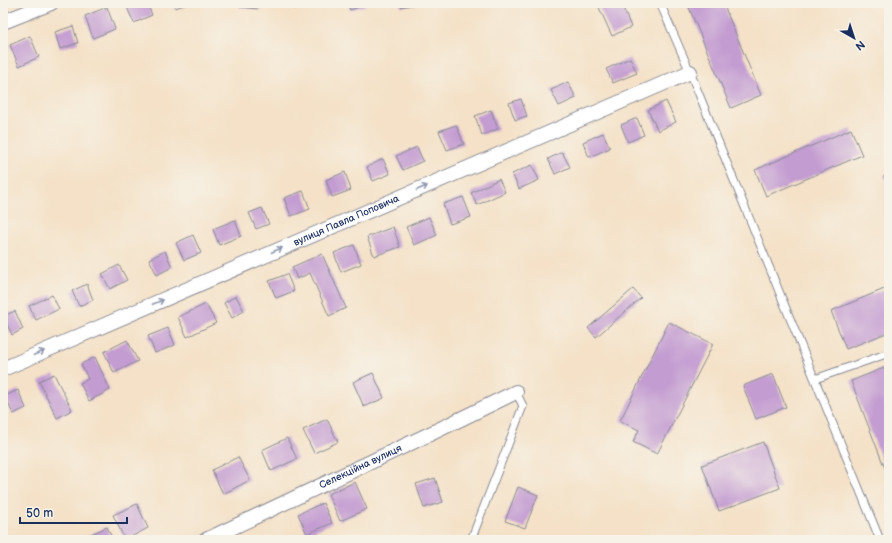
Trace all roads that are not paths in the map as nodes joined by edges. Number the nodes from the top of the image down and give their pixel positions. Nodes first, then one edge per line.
1 (51, 3) edge
2 (660, 3) edge
3 (3, 22) edge
4 (690, 72) junction
5 (889, 352) edge
6 (3, 369) edge
7 (815, 380) junction
8 (516, 392) joint
9 (206, 540) edge
10 (472, 540) edge
11 (880, 540) edge

1 - 3 street
2 - 4 lane
6 -> 4 street, вулиця Павла Поповича
4 - 7 lane
5 - 7 lane
7 - 11 lane
8 - 9 street, Селекційна вулиця
8 - 10 lane

